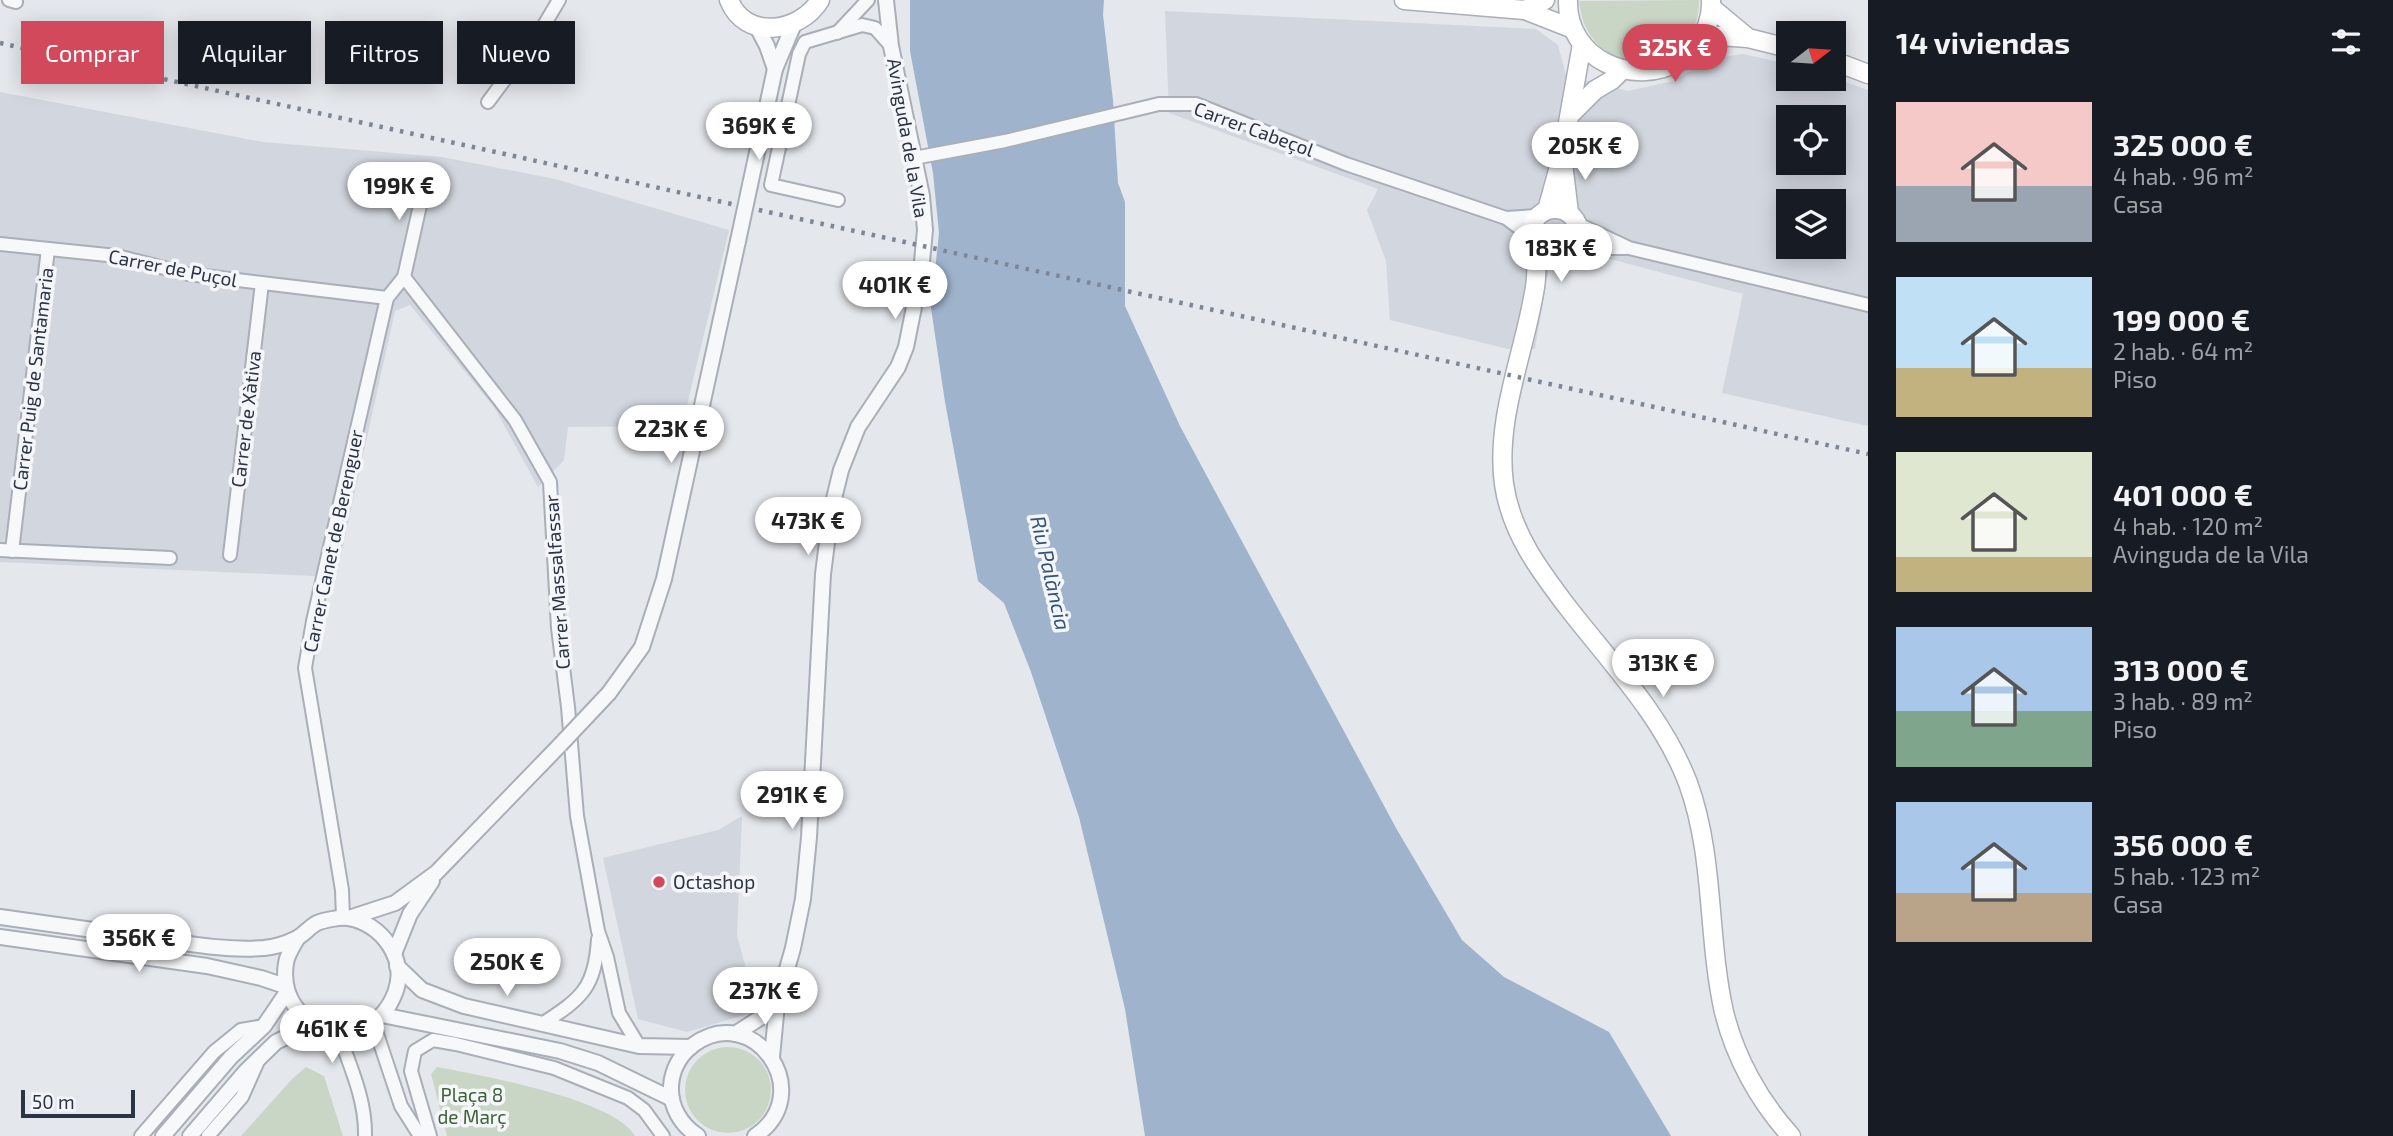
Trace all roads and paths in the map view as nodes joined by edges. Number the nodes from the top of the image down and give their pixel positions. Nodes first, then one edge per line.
1 (559, 0) edge
2 (729, 0) edge
3 (820, 0) edge
4 (868, 0) edge
5 (886, 0) edge
6 (1404, 0) edge
7 (1545, 0) edge
8 (1569, 0) edge
9 (1711, 4) edge
10 (1525, 9) junction
11 (794, 24) junction
12 (756, 25) junction
13 (836, 33) junction
14 (1704, 35) junction
15 (1578, 37) junction
16 (1748, 38) junction
17 (1776, 45) edge
18 (891, 46) junction
19 (1846, 66) edge
20 (775, 69) junction
21 (1621, 71) junction
22 (1868, 74) edge
23 (488, 102) dead end
24 (1571, 114) junction
25 (1562, 156) junction
26 (914, 158) junction
27 (427, 174) dead end
28 (838, 200) dead end
29 (1542, 213) junction
30 (1506, 218) junction
31 (1574, 218) junction
32 (1534, 243) junction
33 (0, 244) edge
34 (1576, 248) junction
35 (1629, 248) junction
36 (48, 249) junction
37 (1557, 258) junction
38 (404, 278) junction
39 (262, 283) junction
40 (1535, 286) junction
41 (387, 298) junction
42 (1868, 305) edge
43 (6, 551) edge
44 (230, 555) dead end
45 (170, 558) dead end
46 (436, 873) junction
47 (0, 917) edge
48 (346, 918) junction
49 (598, 931) junction
50 (0, 937) edge
51 (297, 939) junction
52 (396, 960) junction
53 (286, 989) junction
54 (777, 1004) junction
55 (377, 1018) junction
56 (313, 1024) junction
57 (542, 1024) junction
58 (264, 1026) junction
59 (338, 1032) junction
60 (735, 1034) junction
61 (639, 1046) junction
62 (691, 1046) junction
63 (260, 1058) junction
64 (772, 1058) junction
65 (672, 1099) junction
66 (771, 1130) edge
67 (141, 1136) edge
68 (163, 1136) edge
69 (190, 1136) edge
70 (208, 1136) edge
71 (365, 1136) edge
72 (420, 1136) edge
73 (430, 1136) edge
74 (663, 1136) edge
75 (698, 1136) edge
76 (755, 1136) edge
77 (1791, 1136) edge

1 - 23 street
2 - 12 main road
3 - 11 main road
4 - 13 street
5 - 18 street, Avinguda de la Vila
6 - 10 main road
7 - 10 main road
8 - 15 main road
9 - 14 main road
9 - 16 main road
10 - 15 main road
11 - 12 main road
11 - 20 street
12 - 20 street
13 - 18 street
13 - 28 street
14 - 16 main road
14 - 21 main road
15 - 21 main road
15 - 24 main road
16 - 17 main road
18 - 26 street, Avinguda de la Vila
19 - 22 main road
20 - 46 street, bridge
21 - 24 main road
24 - 25 main road
25 - 29 main road
25 - 31 main road
26 - 30 street, Carrer Cabeçol
26 - 54 street, Avinguda de la Vila
27 - 38 street, Carrer Canet de Berenguer
29 - 30 street, Carrer Cabeçol
29 - 31 main road
29 - 32 main road
30 - 32 street, Carrer Cabeçol
31 - 34 main road
31 - 35 street
32 - 37 main road
32 - 40 main road
33 - 36 street, Carrer de Puçol
34 - 35 street
34 - 37 main road
35 - 42 street
36 - 39 street, Carrer de Puçol
36 - 43 street, Carrer Puig de Santamaria
37 - 40 main road
38 - 41 street, Carrer Canet de Berenguer
38 - 49 street, Carrer Massalfassar
39 - 41 street, Carrer de Puçol
39 - 44 street, Carrer de Xàtiva
40 - 77 main road
41 - 48 street, Carrer Canet de Berenguer
43 - 45 street
46 - 48 street
46 - 52 street
47 - 51 street
48 - 51 street
48 - 52 street
49 - 57 street, Carrer Massalfassar
49 - 61 street, Carrer Massalfassar
50 - 53 street
51 - 53 street
52 - 55 street
52 - 57 street
53 - 56 street
53 - 58 street
54 - 60 street
54 - 64 street, Avinguda de la Vila
55 - 59 street
55 - 65 street
55 - 72 street
56 - 59 street
56 - 63 street
57 - 61 street
58 - 67 street
58 - 68 street
59 - 71 street
60 - 62 street
60 - 64 street
61 - 62 street
62 - 65 street
63 - 69 street
63 - 70 street
64 - 66 street
65 - 75 street
66 - 76 street
73 - 74 street

